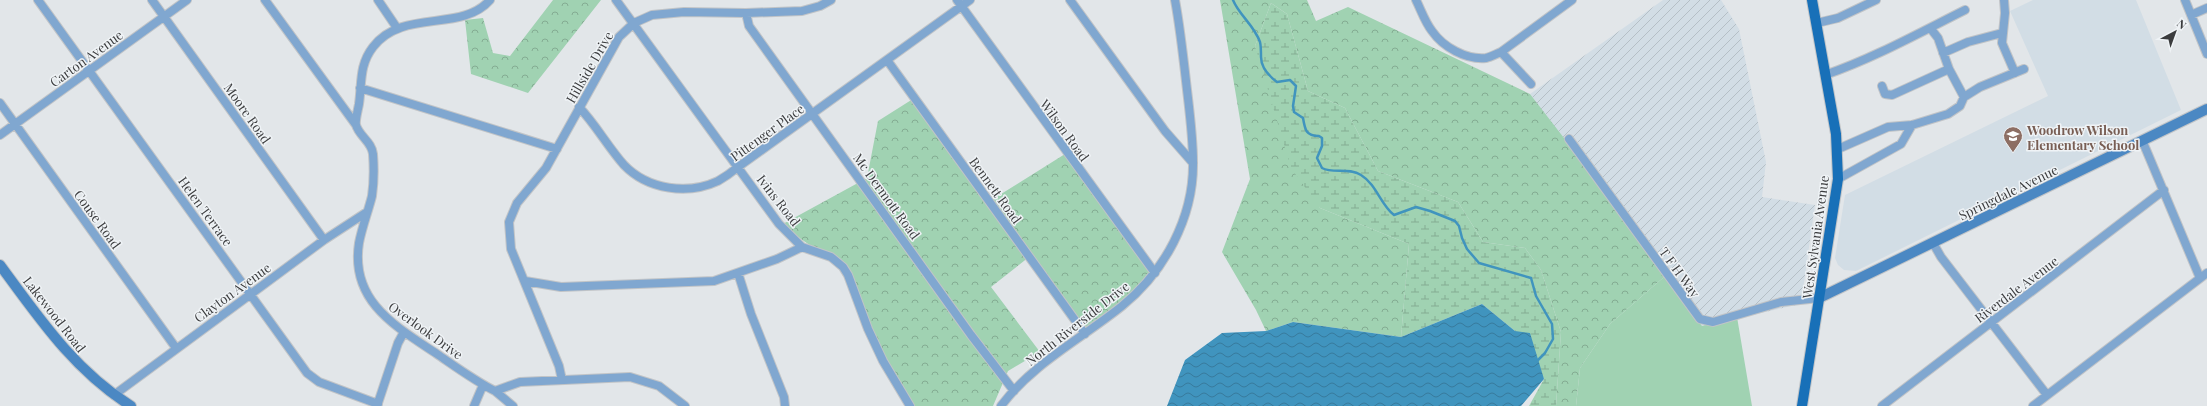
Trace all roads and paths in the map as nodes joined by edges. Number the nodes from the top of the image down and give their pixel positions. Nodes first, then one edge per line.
1 (38, 0) edge
2 (152, 0) edge
3 (187, 0) edge
4 (265, 0) edge
5 (378, 0) edge
6 (490, 0) edge
7 (616, 0) edge
8 (831, 0) edge
9 (970, 0) edge
10 (1070, 0) edge
11 (1176, 0) edge
12 (1416, 0) edge
13 (1572, 0) edge
14 (1812, 0) edge
15 (1876, 0) edge
16 (2004, 0) edge
17 (2185, 0) edge
18 (959, 3) edge
19 (2207, 8) edge
20 (1965, 10) dead end
21 (746, 13) junction
22 (2191, 15) junction
23 (164, 17) junction
24 (634, 23) junction
25 (1817, 24) junction
26 (397, 28) junction
27 (1931, 29) junction
28 (2002, 33) junction
29 (1501, 52) junction
30 (1943, 53) junction
31 (2207, 54) edge
32 (887, 60) junction
33 (1949, 69) junction
34 (2024, 69) dead end
35 (90, 70) junction
36 (2016, 73) junction
37 (1825, 75) junction
38 (1531, 84) dead end
39 (1882, 86) dead end
40 (360, 88) junction
41 (1964, 97) junction
42 (0, 104) edge
43 (580, 107) junction
44 (2207, 109) edge
45 (813, 114) junction
46 (15, 124) junction
47 (356, 125) junction
48 (1912, 125) junction
49 (0, 135) edge
50 (1569, 139) dead end
51 (2142, 140) junction
52 (557, 149) junction
53 (1838, 149) junction
54 (1193, 163) junction
55 (738, 167) junction
56 (1838, 179) junction
57 (2164, 190) junction
58 (367, 212) junction
59 (324, 240) junction
60 (1933, 243) junction
61 (802, 247) junction
62 (0, 265) edge
63 (738, 273) junction
64 (1155, 273) junction
65 (2204, 275) edge
66 (525, 281) junction
67 (250, 294) junction
68 (1819, 298) junction
69 (1992, 322) junction
70 (404, 332) junction
71 (1085, 334) junction
72 (176, 348) junction
73 (562, 380) junction
74 (483, 385) junction
75 (1014, 390) junction
76 (495, 391) junction
77 (114, 395) junction
78 (2047, 395) junction
79 (377, 405) edge
80 (131, 406) edge
81 (474, 406) edge
82 (513, 406) edge
83 (685, 406) edge
84 (785, 406) edge
85 (910, 406) edge
86 (1001, 406) edge
87 (1802, 406) edge
88 (1882, 406) edge
89 (2033, 406) edge

1 - 35 street, Helen Terrace
2 - 23 street, Moore Road
3 - 23 street, Carton Avenue
4 - 47 street, Overlook Drive
5 - 26 street
6 - 26 street
7 - 24 street, Ivins Road
8 - 21 street, Hillside Drive
9 - 18 street, Pittenger Place
10 - 54 street
11 - 54 street, North Riverside Drive
12 - 29 street
13 - 29 street
14 - 25 main road, West Sylvania Avenue
15 - 25 street
16 - 28 street
17 - 22 street
18 - 32 street, Pittenger Place
18 - 64 street, Wilson Road
19 - 22 street
20 - 27 street
21 - 24 street, Hillside Drive
21 - 45 street, Mc Dermott Road
22 - 31 street
23 - 35 street, Carton Avenue
23 - 59 street, Moore Road
24 - 43 street, Hillside Drive
24 - 55 street, Ivins Road
25 - 37 main road, West Sylvania Avenue
26 - 40 street
27 - 30 street
27 - 37 street
28 - 30 street
28 - 36 street
29 - 38 street
30 - 33 street
32 - 45 street, Pittenger Place
32 - 71 street, Bennett Road
33 - 39 street
33 - 41 street
34 - 36 street
35 - 46 street, Carton Avenue
35 - 67 street, Helen Terrace
36 - 41 street
37 - 53 main road, West Sylvania Avenue
40 - 47 street
40 - 52 street
41 - 48 street
42 - 46 street, Couse Road
43 - 52 street, Hillside Drive
43 - 55 street, Pittenger Place
44 - 51 street, Springdale Avenue
45 - 55 street, Pittenger Place
45 - 75 street, Mc Dermott Road
46 - 49 street, Carton Avenue
46 - 72 street, Couse Road
47 - 58 street, Overlook Drive
48 - 53 street
48 - 56 street
50 - 68 street, T F H Way
51 - 57 street
51 - 60 street, Springdale Avenue
52 - 66 street, Hillside Drive
53 - 56 main road, West Sylvania Avenue
54 - 64 street, North Riverside Drive
55 - 61 street, Ivins Road
56 - 68 main road, West Sylvania Avenue
57 - 65 street
57 - 69 street, Riverdale Avenue
58 - 59 street, Clayton Avenue
58 - 70 street, Overlook Drive
59 - 67 street, Clayton Avenue
60 - 68 street, Springdale Avenue
60 - 69 street
61 - 63 street
61 - 85 street, Ivins Road
62 - 77 street, Lakewood Road
63 - 66 street
63 - 84 street
64 - 71 street, North Riverside Drive
65 - 78 street
66 - 73 street, Hillside Drive
67 - 72 street, Clayton Avenue
67 - 79 street, Helen Terrace
68 - 87 main road, West Sylvania Avenue
69 - 78 street
69 - 88 street, Riverdale Avenue
70 - 74 street, Overlook Drive
70 - 79 street
71 - 75 street, North Riverside Drive
72 - 77 street, Clayton Avenue
73 - 76 street
73 - 83 street
74 - 76 street, Overlook Drive
74 - 81 street
75 - 86 street, North Riverside Drive
76 - 82 street, Overlook Drive
77 - 80 street, Lakewood Road
78 - 89 street

